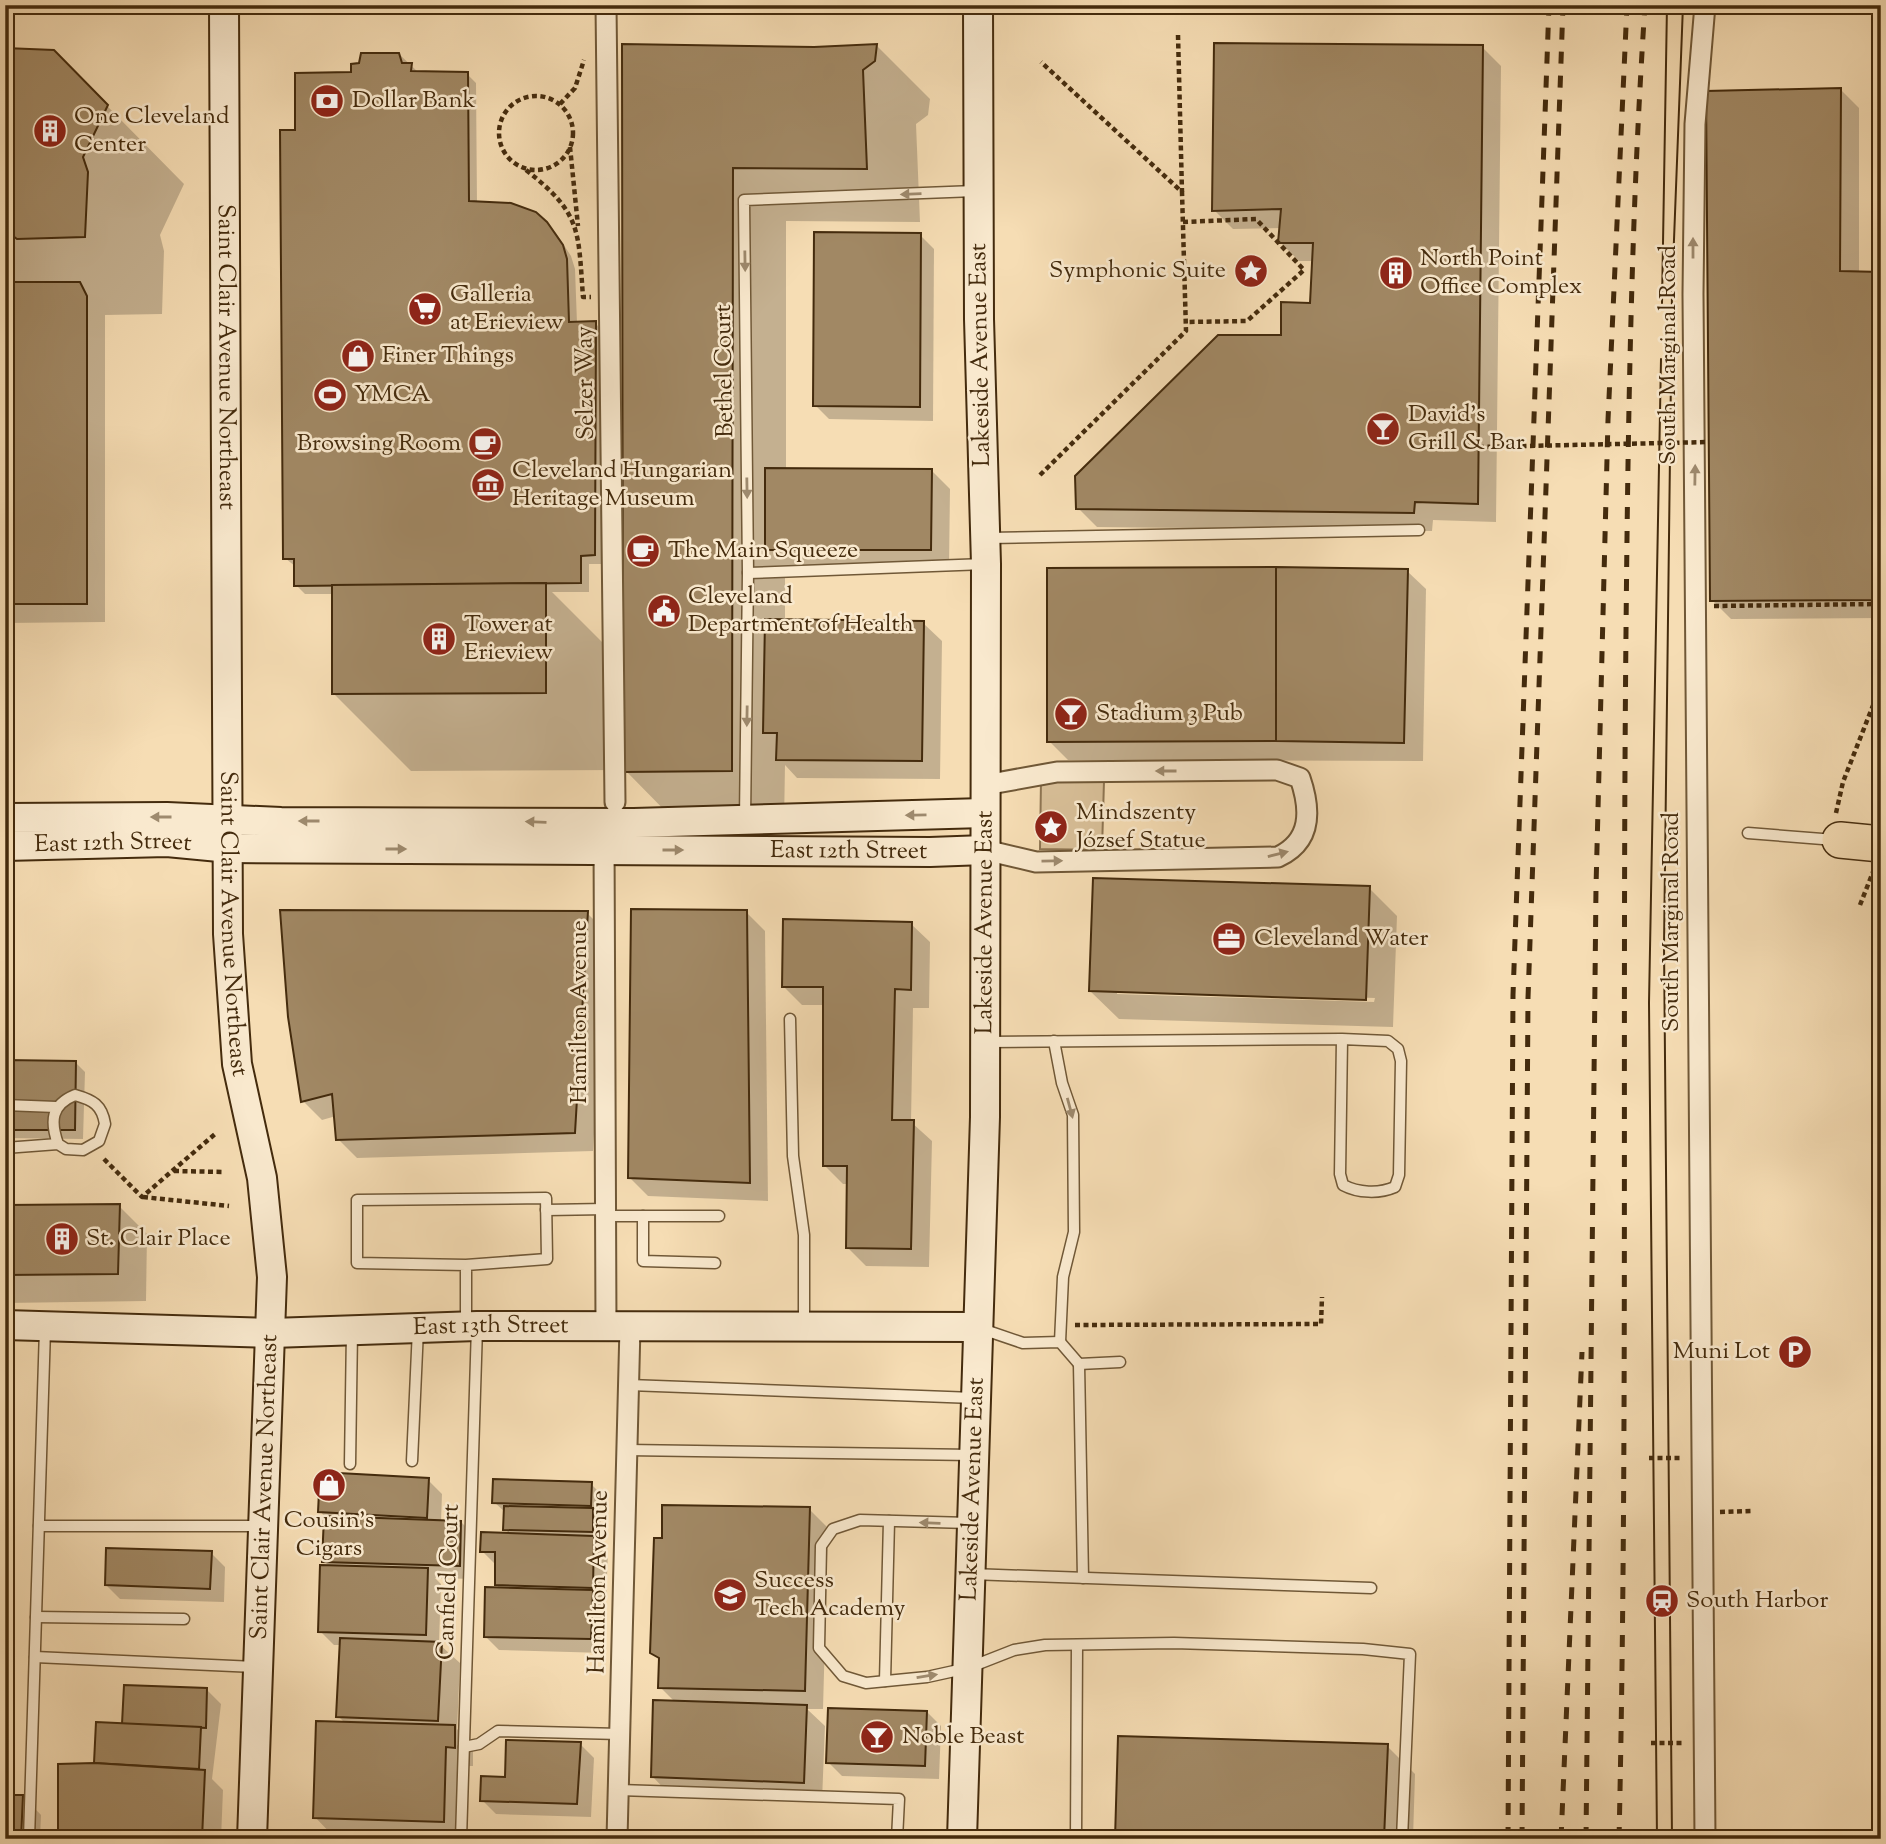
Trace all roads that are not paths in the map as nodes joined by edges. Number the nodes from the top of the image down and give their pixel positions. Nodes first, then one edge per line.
1 (224, 5) edge
2 (606, 5) edge
3 (978, 5) edge
4 (1704, 5) edge
5 (979, 191) junction
6 (1419, 530) dead end
7 (986, 551) junction
8 (748, 573) junction
9 (985, 785) junction
10 (984, 813) junction
11 (5, 818) edge
12 (746, 818) junction
13 (229, 819) junction
14 (608, 825) junction
15 (1748, 833) dead end
16 (1828, 839) joint
17 (5, 846) edge
18 (230, 848) junction
19 (985, 849) junction
20 (1877, 857) edge
21 (790, 1019) dead end
22 (1342, 1039) junction
23 (1055, 1041) junction
24 (985, 1042) junction
25 (5, 1105) edge
26 (56, 1107) junction
27 (58, 1144) junction
28 (5, 1147) edge
29 (546, 1210) junction
30 (606, 1212) junction
31 (643, 1216) junction
32 (719, 1216) dead end
33 (715, 1263) dead end
34 (466, 1265) junction
35 (5, 1325) edge
36 (45, 1325) junction
37 (472, 1326) junction
38 (618, 1327) junction
39 (804, 1327) junction
40 (977, 1327) junction
41 (418, 1328) junction
42 (352, 1331) junction
43 (272, 1333) junction
44 (1060, 1342) junction
45 (1120, 1362) dead end
46 (1079, 1364) junction
47 (629, 1385) junction
48 (975, 1398) junction
49 (627, 1450) junction
50 (974, 1455) junction
51 (412, 1461) dead end
52 (350, 1464) dead end
53 (888, 1521) junction
54 (972, 1523) junction
55 (39, 1526) junction
56 (264, 1526) junction
57 (971, 1574) junction
58 (1083, 1578) junction
59 (1371, 1588) dead end
60 (36, 1617) junction
61 (184, 1619) dead end
62 (1077, 1645) junction
63 (35, 1657) junction
64 (259, 1667) junction
65 (968, 1668) junction
66 (885, 1681) junction
67 (620, 1734) junction
68 (464, 1747) junction
69 (619, 1790) junction
70 (29, 1839) edge
71 (252, 1839) edge
72 (461, 1839) edge
73 (617, 1839) edge
74 (897, 1839) edge
75 (962, 1839) edge
76 (1076, 1839) edge
77 (1402, 1839) edge
78 (1705, 1839) edge

1 - 13 street, Saint Clair Avenue Northeast
2 - 14 street, Selzer Way
3 - 5 street, Lakeside Avenue East
78 -> 4 street, South Marginal Road
5 - 7 street, Lakeside Avenue East
5 -> 8 lane, Bethel Court
6 - 7 lane
7 - 8 lane
7 - 9 street, Lakeside Avenue East
8 -> 12 lane, Bethel Court
9 - 10 street, Lakeside Avenue East
19 -> 9 street, East 12th Street
10 -> 12 street, East 12th Street
10 - 19 street, Lakeside Avenue East
13 -> 11 street, East 12th Street
12 - 14 street, East 12th Street
14 -> 13 street, East 12th Street
13 - 18 street, Saint Clair Avenue Northeast
18 -> 14 street, East 12th Street
14 -> 19 street, East 12th Street
14 - 30 street, Hamilton Avenue
15 - 16 lane
16 - 20 highway
17 - 18 street, East 12th Street
18 - 43 street, Saint Clair Avenue Northeast
19 - 24 street, Lakeside Avenue East
21 - 39 lane
22 - 22 lane
22 - 23 lane
23 - 24 lane
23 -> 44 lane
24 - 40 street, Lakeside Avenue East
25 - 26 lane
26 - 27 lane
26 - 27 lane
27 - 28 lane
29 - 30 lane
29 - 34 lane
29 - 34 lane
30 - 31 lane
30 - 38 street, Hamilton Avenue
31 - 32 lane
31 - 33 lane
34 - 37 lane, Canfield Court
35 - 36 street, East 13th Street
36 - 43 street, East 13th Street
36 - 55 lane
37 - 38 street, East 13th Street
37 - 41 street, East 13th Street
37 - 68 lane, Canfield Court
38 - 39 street, East 13th Street
38 - 47 street, Hamilton Avenue
39 - 40 street, East 13th Street
40 - 44 lane
40 - 48 street, Lakeside Avenue East
41 - 42 street, East 13th Street
41 - 51 lane
42 - 43 street, East 13th Street
42 - 52 lane
43 - 56 street, Saint Clair Avenue Northeast
44 - 46 lane
45 - 46 lane
46 - 58 lane
47 - 48 lane
47 - 49 street, Hamilton Avenue
48 - 50 street, Lakeside Avenue East
49 - 50 lane
49 - 67 street, Hamilton Avenue
50 - 54 street, Lakeside Avenue East
54 -> 53 lane
53 - 66 lane
53 - 66 lane
54 - 57 street, Lakeside Avenue East
55 - 56 lane
55 - 60 lane
56 - 64 street, Saint Clair Avenue Northeast
57 - 58 lane
57 - 65 street, Lakeside Avenue East
58 - 59 lane
60 - 61 lane
60 - 63 lane
62 - 65 lane
62 - 76 lane
62 - 77 lane
63 - 64 lane
63 - 70 lane
64 - 71 street, Saint Clair Avenue Northeast
66 -> 65 lane
65 - 75 street, Lakeside Avenue East
67 - 68 lane
67 - 69 street, Hamilton Avenue
68 - 72 lane, Canfield Court
69 - 73 street, Hamilton Avenue
69 - 74 lane

